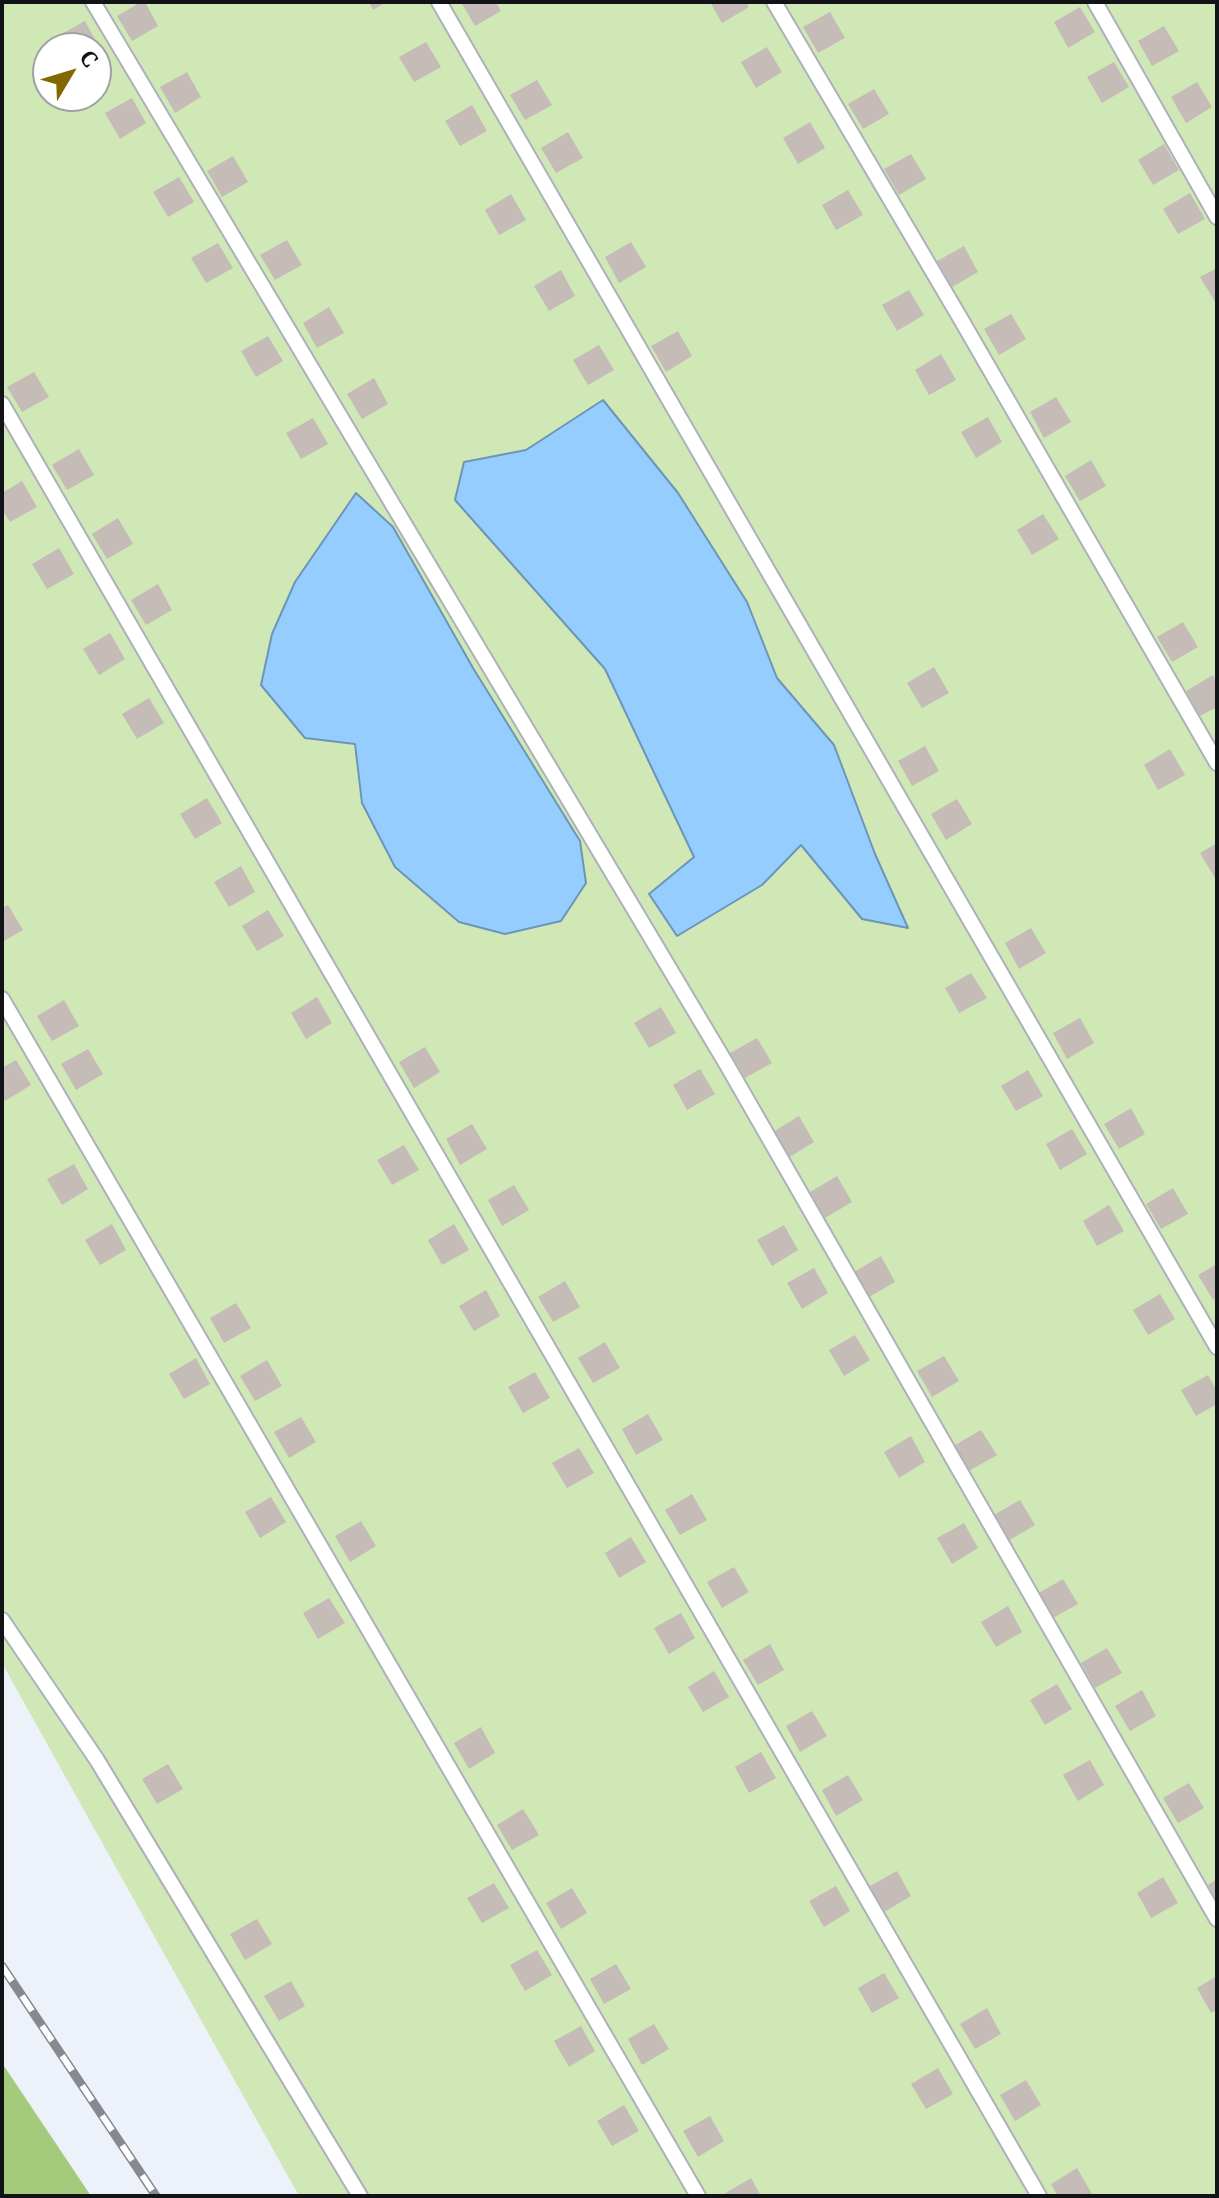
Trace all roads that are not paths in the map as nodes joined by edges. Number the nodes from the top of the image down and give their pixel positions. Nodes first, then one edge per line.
1 (93, 2) edge
2 (439, 2) edge
3 (774, 2) edge
4 (1095, 2) edge
5 (1217, 217) edge
6 (2, 404) edge
7 (1217, 763) edge
8 (2, 999) edge
9 (1217, 1347) edge
10 (2, 1620) edge
11 (1217, 1919) edge
12 (360, 2196) edge
13 (698, 2196) edge
14 (1039, 2196) edge

1 - 11 lane
2 - 9 lane
3 - 7 lane
4 - 5 lane
6 - 14 lane
8 - 13 lane
10 - 12 lane

